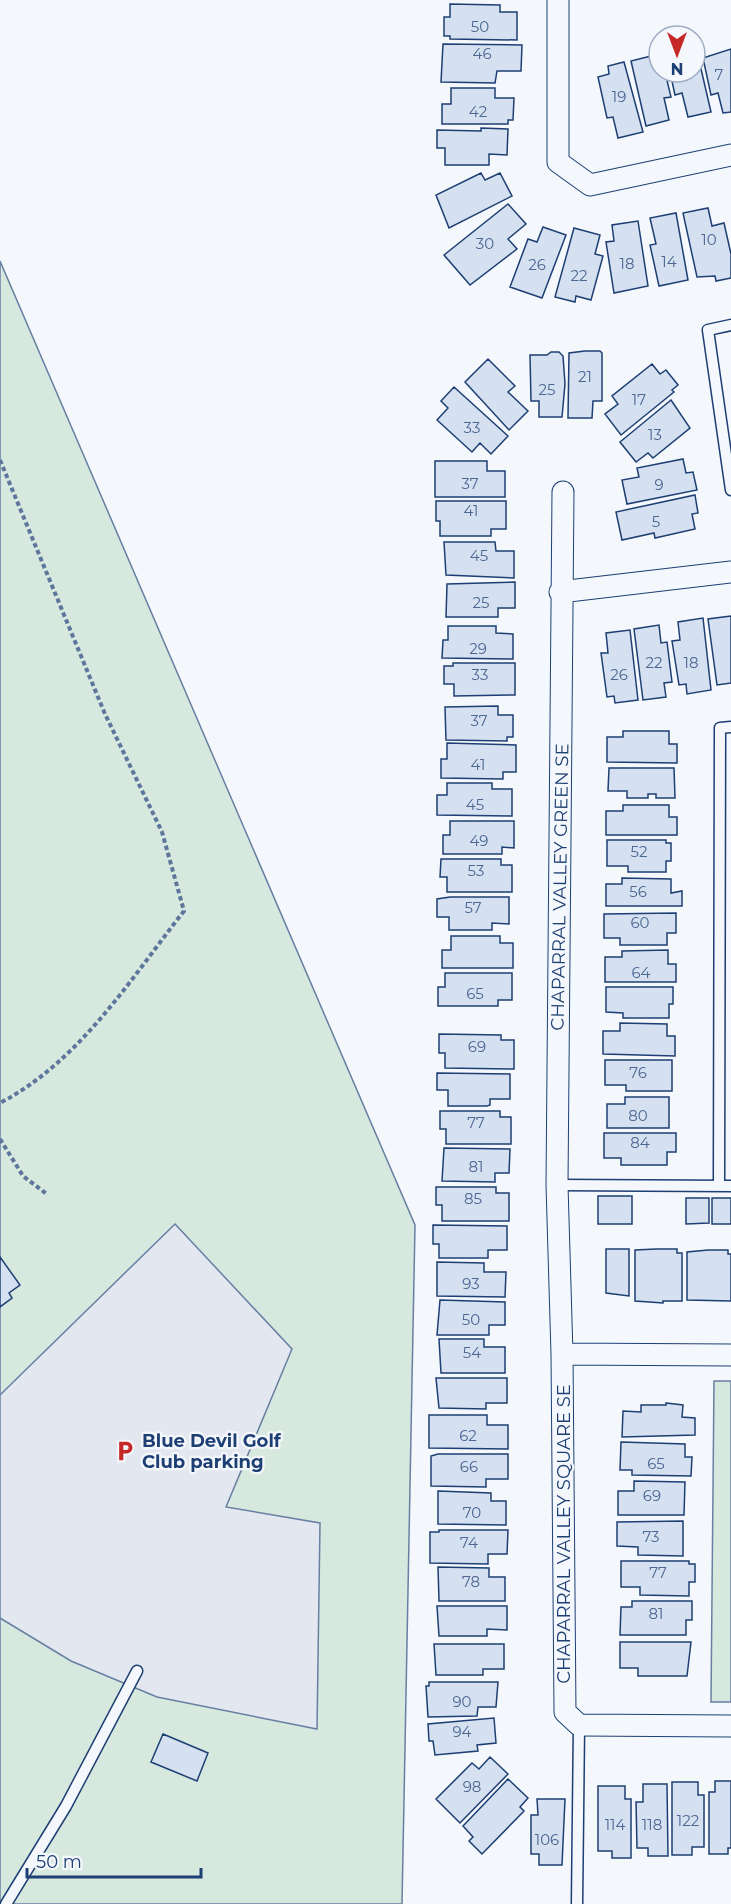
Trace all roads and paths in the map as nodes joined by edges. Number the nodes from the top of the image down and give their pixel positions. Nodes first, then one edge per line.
1 (558, 0) edge
2 (731, 155) edge
3 (731, 325) edge
4 (0, 460) edge
5 (731, 490) edge
6 (563, 492) dead end
7 (731, 572) edge
8 (560, 592) junction
9 (731, 727) edge
10 (0, 1103) edge
11 (0, 1139) edge
12 (557, 1185) junction
13 (719, 1185) junction
14 (731, 1186) edge
15 (48, 1196) dead end
16 (562, 1354) junction
17 (731, 1355) edge
18 (137, 1671) dead end
19 (579, 1725) junction
20 (731, 1726) edge
21 (6, 1904) edge
22 (577, 1904) edge

1 - 2 street
3 - 5 lane
4 - 10 path
6 - 8 street, CHAPARRAL VALLEY GREEN SE
7 - 8 street
8 - 12 street, CHAPARRAL VALLEY GREEN SE
9 - 13 lane
11 - 15 path
12 - 13 lane
12 - 16 street, CHAPARRAL VALLEY GREEN SE
13 - 14 lane
16 - 17 street
16 - 19 street, CHAPARRAL VALLEY SQUARE SE
18 - 21 lane
19 - 20 street
19 - 22 lane

